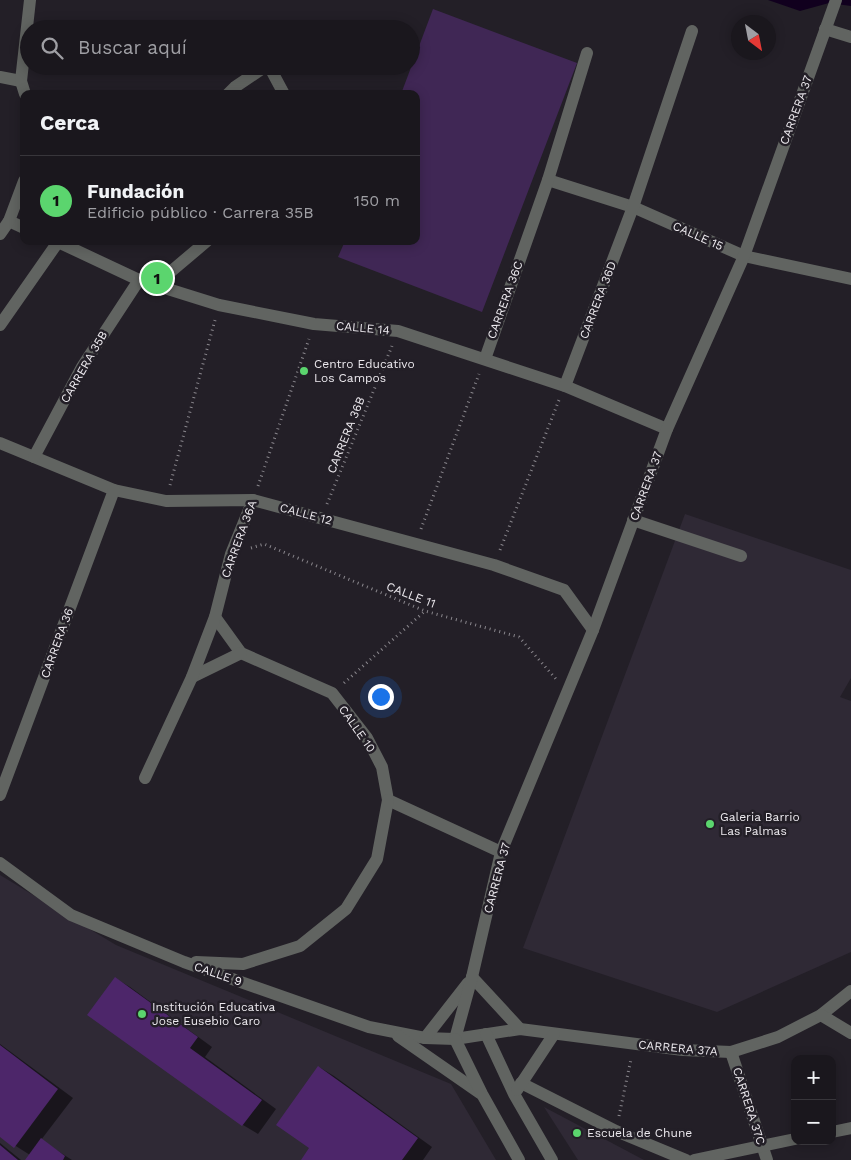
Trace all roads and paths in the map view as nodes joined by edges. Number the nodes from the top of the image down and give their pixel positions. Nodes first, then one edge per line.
1 (30, 0) edge
2 (835, 4) edge
3 (28, 20) edge
4 (825, 29) junction
5 (692, 31) dead end
6 (851, 36) edge
7 (587, 54) dead end
8 (22, 75) edge
9 (254, 75) edge
10 (273, 75) edge
11 (0, 77) edge
12 (21, 81) junction
13 (24, 90) edge
14 (232, 90) edge
15 (282, 90) edge
16 (548, 180) junction
17 (20, 192) edge
18 (633, 207) junction
19 (9, 222) junction
20 (20, 226) edge
21 (0, 234) edge
22 (55, 245) edge
23 (77, 245) edge
24 (201, 245) edge
25 (744, 256) junction
26 (851, 279) edge
27 (139, 280) junction
28 (155, 286) junction
29 (219, 305) junction
30 (314, 324) junction
31 (0, 325) edge
32 (398, 331) junction
33 (485, 359) junction
34 (565, 386) junction
35 (666, 429) junction
36 (0, 443) edge
37 (34, 457) junction
38 (114, 490) junction
39 (253, 500) junction
40 (166, 501) junction
41 (321, 518) junction
42 (633, 520) junction
43 (415, 544) junction
44 (232, 554) junction
45 (741, 556) dead end
46 (494, 565) junction
47 (425, 611) junction
48 (215, 617) junction
49 (593, 630) junction
50 (241, 653) junction
51 (192, 677) junction
52 (567, 692) junction
53 (332, 693) junction
54 (145, 778) dead end
55 (0, 795) edge
56 (388, 800) junction
57 (501, 852) junction
58 (0, 863) edge
59 (184, 962) junction
60 (472, 977) junction
61 (851, 991) edge
62 (820, 1015) junction
63 (520, 1029) junction
64 (394, 1033) junction
65 (851, 1033) edge
66 (486, 1034) junction
67 (554, 1034) junction
68 (425, 1038) junction
69 (454, 1039) junction
70 (634, 1044) junction
71 (731, 1052) junction
72 (517, 1089) junction
73 (482, 1094) junction
74 (851, 1128) edge
75 (616, 1131) junction
76 (836, 1131) edge
77 (791, 1140) edge
78 (762, 1146) junction
79 (519, 1160) edge
80 (552, 1160) edge
81 (686, 1160) edge
82 (694, 1160) edge
83 (767, 1160) edge

1 - 3 street
2 - 4 street, CARRERA 37
4 - 6 street
4 - 25 street, CARRERA 37
5 - 18 street, CARRERA 36D
7 - 16 street, CARRERA 36C
8 - 12 street
9 - 14 street
10 - 15 street
11 - 12 street
12 - 13 street
16 - 18 street, CALLE 15
16 - 33 street, CARRERA 36C
17 - 19 street
18 - 25 street, CALLE 15
18 - 34 street, CARRERA 36D
19 - 20 street
19 - 21 street
22 - 31 street
23 - 27 street, CALLE 14
24 - 28 street
25 - 26 street, CALLE 15
25 - 35 street, CARRERA 37
27 - 28 street, CALLE 14
27 - 37 street, CARRERA 35B
28 - 29 street, CALLE 14
29 - 30 street, CALLE 14
29 - 40 path
30 - 32 street, CALLE 14
30 - 39 path, CARRERA 36A
32 - 33 street, CALLE 14
32 - 41 path, CARRERA 36B
33 - 34 street, CALLE 14
33 - 43 path
34 - 35 street, CALLE 14
34 - 46 path
35 - 42 street, CARRERA 37
36 - 37 street, CALLE 12
37 - 38 street, CALLE 12
38 - 40 street, CALLE 12
38 - 55 street, CARRERA 36
39 - 40 street, CALLE 12
39 - 41 street, CALLE 12
39 - 44 street, CARRERA 36A
41 - 43 street, CALLE 12
42 - 45 street
42 - 49 street, CARRERA 37
43 - 46 street, CALLE 12
44 - 47 path, CALLE 11
44 - 48 street, CARRERA 36A
46 - 49 street, CALLE 12
47 - 52 path, CALLE 11
47 - 53 path
48 - 50 street
48 - 51 street, CARRERA 36A
49 - 52 street, CARRERA 37
50 - 51 street
50 - 53 street, CALLE 10
51 - 54 street, CARRERA 36A
52 - 57 street, CARRERA 37
53 - 56 street, CALLE 10
56 - 57 street
56 - 59 street
57 - 60 street, CARRERA 37
58 - 59 street, CALLE 9
59 - 64 street, CALLE 9
60 - 63 street
60 - 68 street, CARRERA 37
60 - 69 street, CARRERA 37
61 - 62 street, CARRERA 37A
62 - 65 street
62 - 71 street, CARRERA 37A
63 - 66 street, CARRERA 37A
63 - 67 street, CARRERA 37A
64 - 68 street, CALLE 9
64 - 73 street
66 - 69 street, CALLE 9
66 - 72 street
67 - 70 street, CARRERA 37A
67 - 72 street
68 - 69 street, CALLE 9
69 - 73 street
70 - 71 street, CARRERA 37A
70 - 75 path
71 - 78 street, CARRERA 37C
72 - 75 street
72 - 80 street
73 - 79 street
74 - 76 street
75 - 81 street
77 - 78 street
78 - 82 street
78 - 83 street, CARRERA 37C

